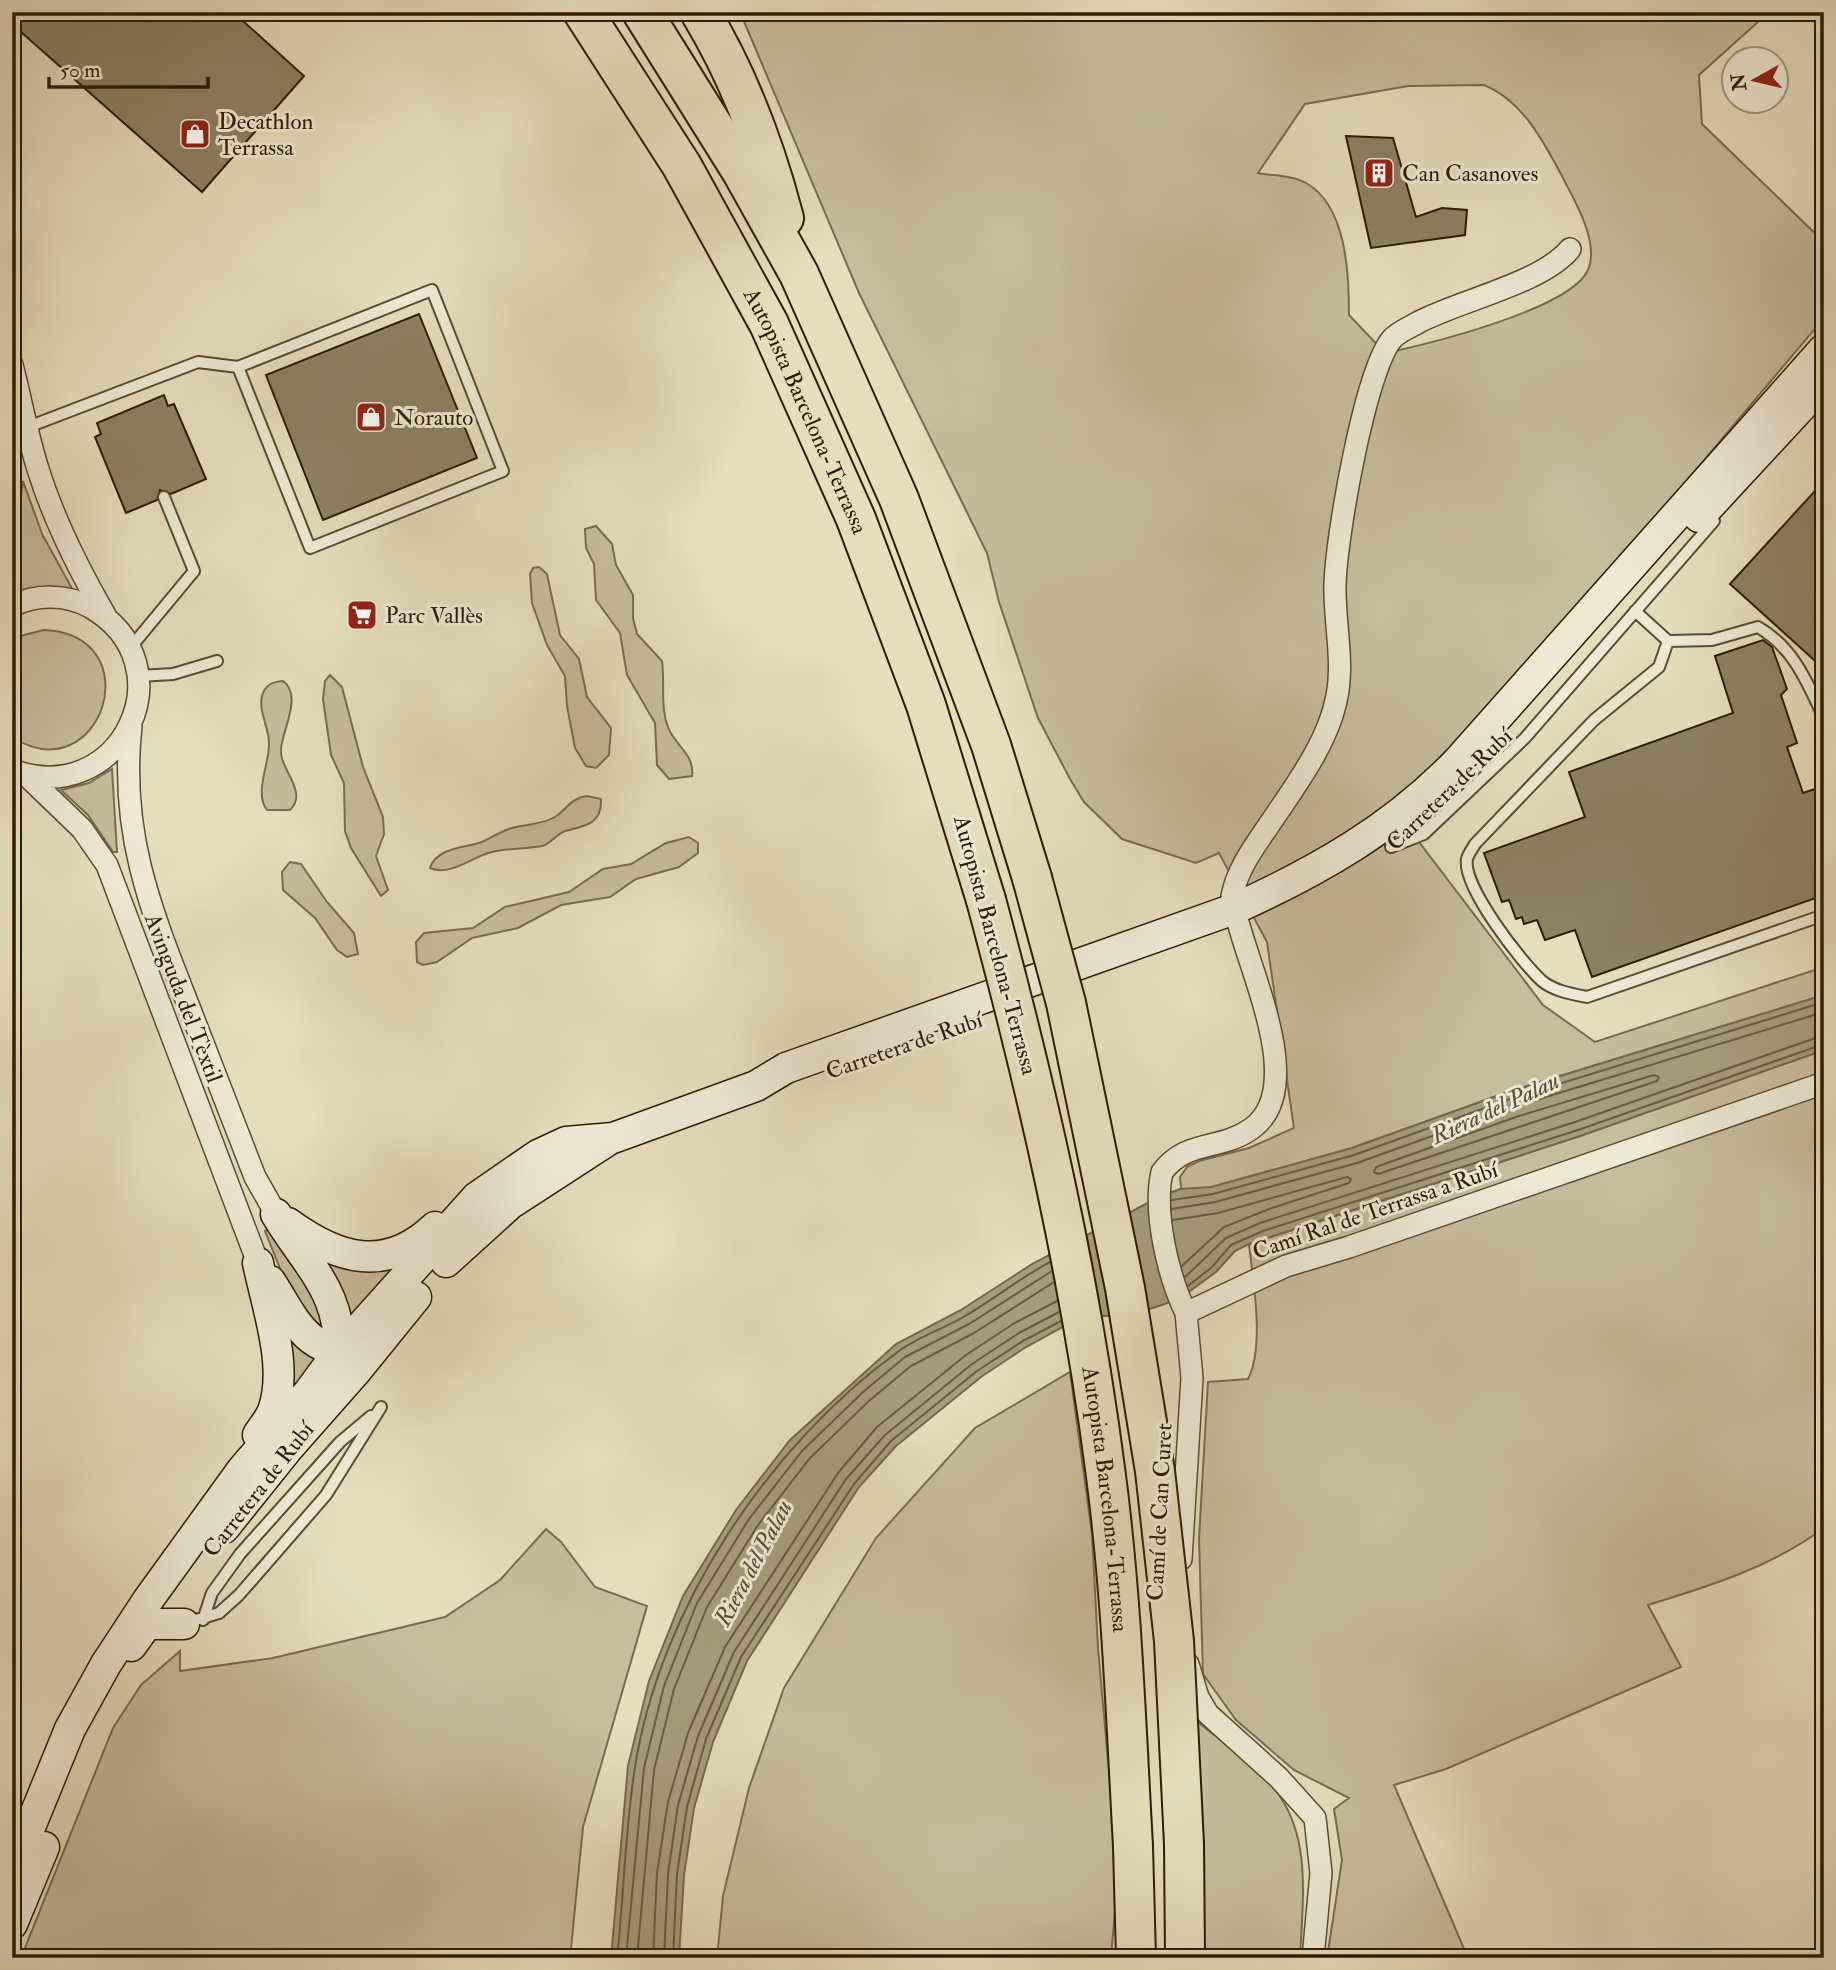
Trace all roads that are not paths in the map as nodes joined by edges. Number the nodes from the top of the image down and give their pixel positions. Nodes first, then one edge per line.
1 (583, 12) edge
2 (642, 12) edge
3 (700, 12) edge
4 (1570, 249) dead end
5 (799, 274) junction
6 (1824, 349) edge
7 (12, 365) edge
8 (238, 367) junction
9 (1824, 382) edge
10 (1824, 398) edge
11 (27, 427) junction
12 (1743, 488) dead end
13 (164, 497) dead end
14 (1725, 508) dead end
15 (12, 606) edge
16 (1635, 611) junction
17 (106, 617) junction
18 (1668, 641) junction
19 (131, 647) junction
20 (217, 661) dead end
21 (139, 676) junction
22 (1824, 718) edge
23 (131, 726) junction
24 (19, 772) edge
25 (1391, 847) junction
26 (1824, 915) edge
27 (1237, 918) junction
28 (1824, 1083) edge
29 (756, 1086) junction
30 (613, 1138) junction
31 (477, 1197) junction
32 (276, 1214) junction
33 (258, 1263) junction
34 (405, 1310) junction
35 (1186, 1313) junction
36 (340, 1350) junction
37 (289, 1447) junction
38 (172, 1614) junction
39 (15, 1863) edge
40 (12, 1924) edge
41 (1135, 1954) edge
42 (1185, 1958) edge
43 (1313, 1958) edge

1 - 41 highway, Autopista Barcelona-Terrassa, bridge
2 - 5 highway, Autopista Barcelona-Terrassa
3 - 5 highway
4 - 27 street
5 - 42 highway, Autopista Barcelona-Terrassa, bridge
6 - 27 main road, Carretera de Rubí
7 - 11 street
8 - 8 lane
8 - 11 lane
9 - 25 main road, Carretera de Rubí
10 - 12 lane
11 - 17 street
13 - 19 lane
14 - 16 lane
15 - 17 street
16 - 18 lane
16 - 25 lane
17 - 19 street
18 - 22 lane
18 - 26 lane
19 - 21 street
20 - 21 lane
21 - 23 street
23 - 24 street
23 - 32 street, Avinguda del Tèxtil
24 - 33 street, Avinguda del Tèxtil
25 - 27 main road, Carretera de Rubí
27 - 29 main road, Carretera de Rubí
27 - 29 main road, Carretera de Rubí
27 - 35 street
28 - 35 street, Camí Ral de Terrassa a Rubí
29 - 30 main road, Carretera de Rubí
30 - 31 main road, Carretera de Rubí
30 - 34 main road, Carretera de Rubí
31 - 32 main road
31 - 36 main road, Carretera de Rubí
32 - 36 main road
33 - 36 main road
33 - 38 main road
34 - 36 main road
34 - 37 main road, Carretera de Rubí
35 - 43 street, Camí de Can Curet
36 - 37 main road
36 - 38 main road, Carretera de Rubí
37 - 38 main road, Carretera de Rubí
38 - 38 lane
38 - 39 main road, Carretera de Rubí
38 - 40 main road, Carretera de Rubí

